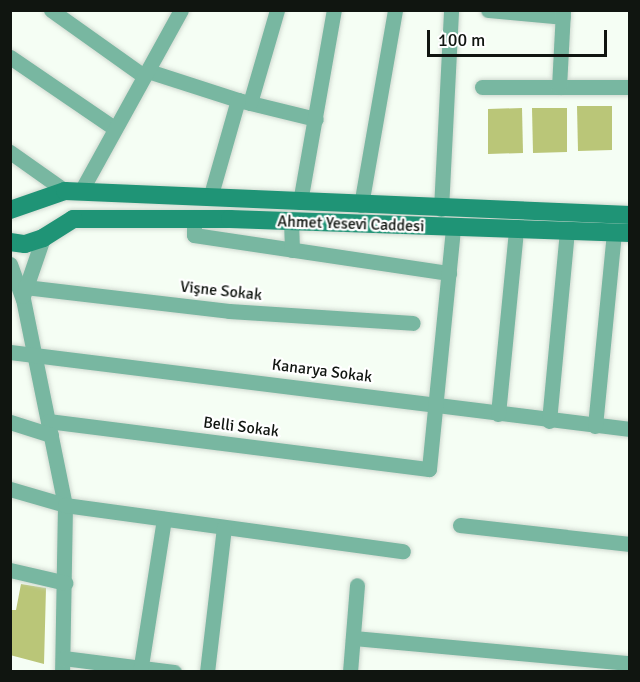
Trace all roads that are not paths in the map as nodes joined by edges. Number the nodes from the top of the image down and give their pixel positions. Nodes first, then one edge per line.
1 (51, 10) edge
2 (277, 10) edge
3 (334, 10) edge
4 (395, 10) edge
5 (451, 10) edge
6 (488, 10) edge
7 (176, 12) edge
8 (563, 14) edge
9 (10, 57) edge
10 (146, 73) junction
11 (482, 87) dead end
12 (560, 87) junction
13 (630, 87) edge
14 (244, 102) junction
15 (316, 120) junction
16 (114, 128) junction
17 (10, 152) edge
18 (73, 191) junction
19 (210, 198) junction
20 (300, 202) junction
21 (362, 205) junction
22 (441, 209) junction
23 (10, 210) edge
24 (630, 215) edge
25 (73, 219) junction
26 (291, 221) junction
27 (194, 227) junction
28 (453, 227) junction
29 (516, 229) junction
30 (567, 231) junction
31 (622, 232) edge
32 (43, 238) junction
33 (10, 242) edge
34 (292, 250) junction
35 (10, 264) edge
36 (449, 273) junction
37 (20, 290) edge
38 (413, 323) dead end
39 (10, 352) edge
40 (35, 357) junction
41 (438, 403) junction
42 (498, 414) junction
43 (549, 421) junction
44 (10, 422) edge
45 (595, 426) junction
46 (49, 428) junction
47 (630, 429) edge
48 (10, 489) edge
49 (65, 505) junction
50 (164, 519) junction
51 (460, 525) dead end
52 (224, 527) junction
53 (630, 544) edge
54 (403, 551) dead end
55 (10, 570) edge
56 (66, 583) junction
57 (357, 585) dead end
58 (353, 638) junction
59 (630, 663) edge
60 (63, 665) edge
61 (140, 670) edge
62 (174, 672) edge
63 (207, 672) edge
64 (350, 672) edge

1 - 10 street
2 - 14 street
3 - 15 street
4 - 21 street
5 - 22 street
6 - 8 street
7 - 10 street
8 - 12 street
9 - 16 street
10 - 14 street
10 - 16 street
11 - 12 street
12 - 13 street
14 - 15 street
14 - 19 street
15 - 20 street
16 - 18 street
17 - 18 street
18 - 19 main road, Ahmet Yesevi Caddesi
18 - 23 main road
18 - 25 main road
19 - 20 main road, Ahmet Yesevi Caddesi
20 - 21 main road, Ahmet Yesevi Caddesi
21 - 22 main road, Ahmet Yesevi Caddesi
22 - 24 main road, Ahmet Yesevi Caddesi
25 - 27 main road, Ahmet Yesevi Caddesi
25 - 32 main road
26 - 27 main road, Ahmet Yesevi Caddesi
26 - 28 main road, Ahmet Yesevi Caddesi
26 - 34 street
27 - 34 street
28 - 29 main road, Ahmet Yesevi Caddesi
28 - 36 street
29 - 30 main road, Ahmet Yesevi Caddesi
29 - 42 street
30 - 31 main road, Ahmet Yesevi Caddesi
30 - 43 street
31 - 45 street
32 - 33 main road
32 - 37 street
34 - 36 street
35 - 37 street
36 - 41 street
37 - 38 street, Vişne Sokak
37 - 40 street
39 - 40 street, Kanarya Sokak
40 - 41 street, Kanarya Sokak
40 - 46 street
41 - 42 street, Kanarya Sokak
41 - 46 street, Belli Sokak
42 - 43 street, Kanarya Sokak
43 - 45 street, Kanarya Sokak
44 - 46 street, Belli Sokak
45 - 47 street, Kanarya Sokak
46 - 49 street
48 - 49 street
49 - 50 street
49 - 56 street
50 - 52 street
50 - 61 street
51 - 53 street
52 - 54 street
52 - 63 street
55 - 56 street
56 - 60 street
57 - 58 street
58 - 59 street
58 - 64 street
60 - 61 street
61 - 62 street

